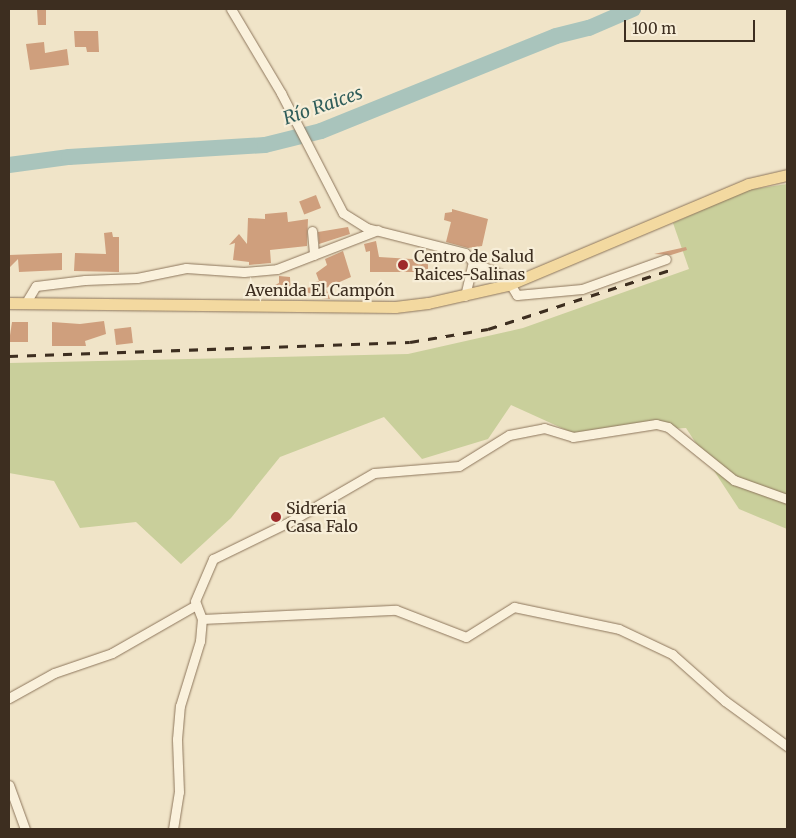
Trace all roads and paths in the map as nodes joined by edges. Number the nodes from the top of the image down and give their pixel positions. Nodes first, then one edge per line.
1 (231, 9) edge
2 (787, 175) edge
3 (378, 230) junction
4 (312, 231) dead end
5 (314, 255) junction
6 (666, 259) dead end
7 (473, 262) junction
8 (508, 285) junction
9 (465, 296) junction
10 (9, 303) edge
11 (25, 304) junction
12 (787, 499) edge
13 (196, 605) junction
14 (202, 619) junction
15 (9, 698) edge
16 (787, 746) edge
17 (9, 785) edge
18 (25, 829) edge
19 (173, 829) edge

1 - 3 street
2 - 8 main road, Avenida El Campón
3 - 5 street
3 - 7 street
4 - 5 street
5 - 11 street
6 - 8 street
7 - 8 street
7 - 9 street
8 - 9 main road, Avenida El Campón
9 - 11 main road, Avenida El Campón
10 - 11 main road, Avenida El Campón
12 - 13 street
13 - 14 street
13 - 15 street
14 - 16 street
14 - 19 street
17 - 18 street

